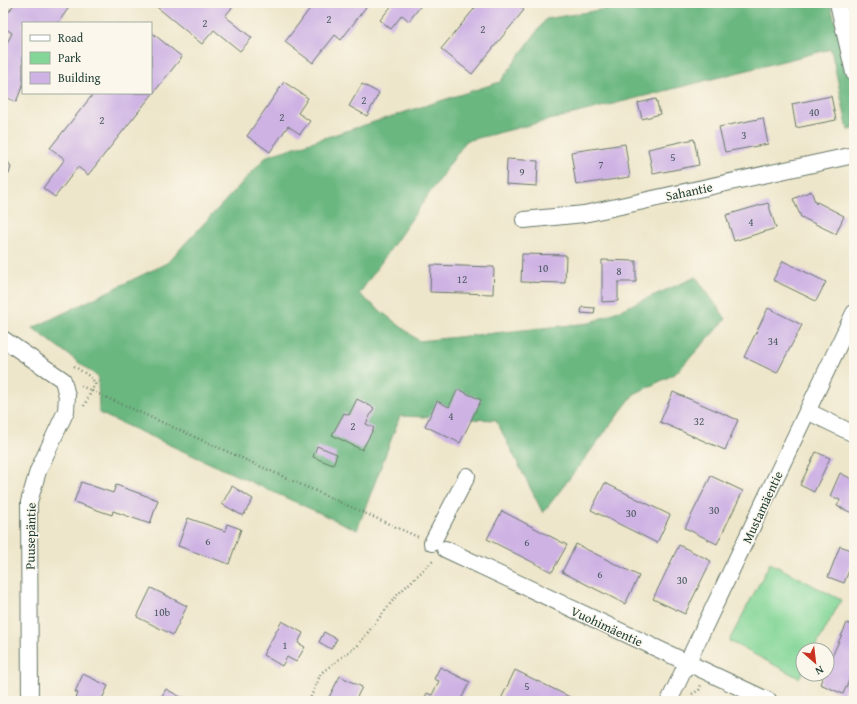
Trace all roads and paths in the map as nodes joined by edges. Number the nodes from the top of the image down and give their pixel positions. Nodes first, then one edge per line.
1 (838, 3) edge
2 (854, 73) edge
3 (854, 155) edge
4 (524, 220) dead end
5 (854, 314) edge
6 (3, 339) edge
7 (67, 362) dead end
8 (63, 380) junction
9 (92, 390) junction
10 (82, 410) dead end
11 (808, 411) junction
12 (854, 434) edge
13 (467, 476) dead end
14 (438, 546) junction
15 (687, 664) junction
16 (30, 701) edge
17 (310, 701) edge
18 (669, 701) edge
19 (769, 701) edge

1 - 2 street
3 - 4 street, Sahantie
5 - 11 street, Mustamäentie
6 - 8 street
7 - 9 path
8 - 9 path
8 - 16 street, Puusepäntie
9 - 10 path
9 - 14 path
11 - 12 street
11 - 15 street, Mustamäentie
13 - 14 street
14 - 15 street, Vuohimäentie
14 - 17 path
15 - 18 street, Mustamäentie
15 - 19 street, Vuohimäentie

